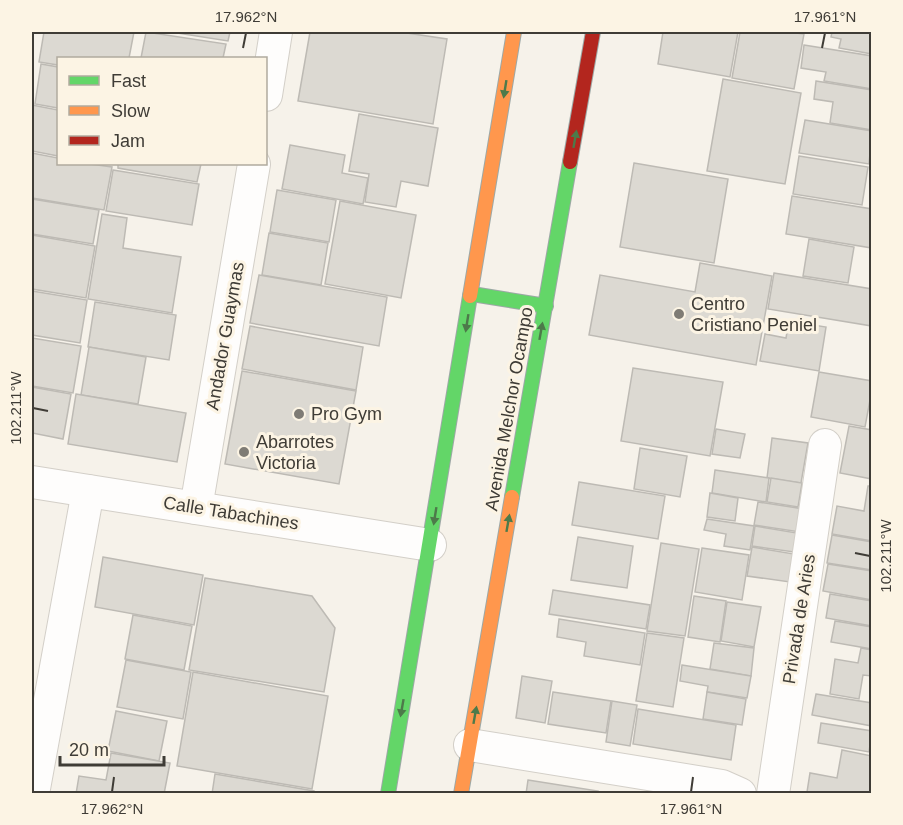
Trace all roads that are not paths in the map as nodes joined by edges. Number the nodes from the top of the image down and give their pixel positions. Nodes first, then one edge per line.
1 (276, 32) edge
2 (514, 32) edge
3 (593, 32) edge
4 (267, 89) edge
5 (254, 165) edge
6 (472, 294) junction
7 (546, 306) junction
8 (825, 445) dead end
9 (32, 482) edge
10 (88, 491) junction
11 (196, 508) junction
12 (430, 545) junction
13 (470, 745) junction
14 (33, 794) edge
15 (388, 794) edge
16 (461, 794) edge
17 (740, 794) edge
18 (773, 794) edge

1 - 4 street
2 -> 6 main road
7 -> 3 main road, Avenida Melchor Ocampo
5 - 11 street, Andador Guaymas
6 - 7 main road
6 -> 12 main road
13 -> 7 main road, Avenida Melchor Ocampo
8 - 18 street, Privada de Aries
9 - 10 street, Calle Tabachines
10 - 11 street, Calle Tabachines
10 - 14 street
11 - 12 street, Calle Tabachines
12 -> 15 main road
13 - 16 main road, Avenida Melchor Ocampo
13 - 17 street

